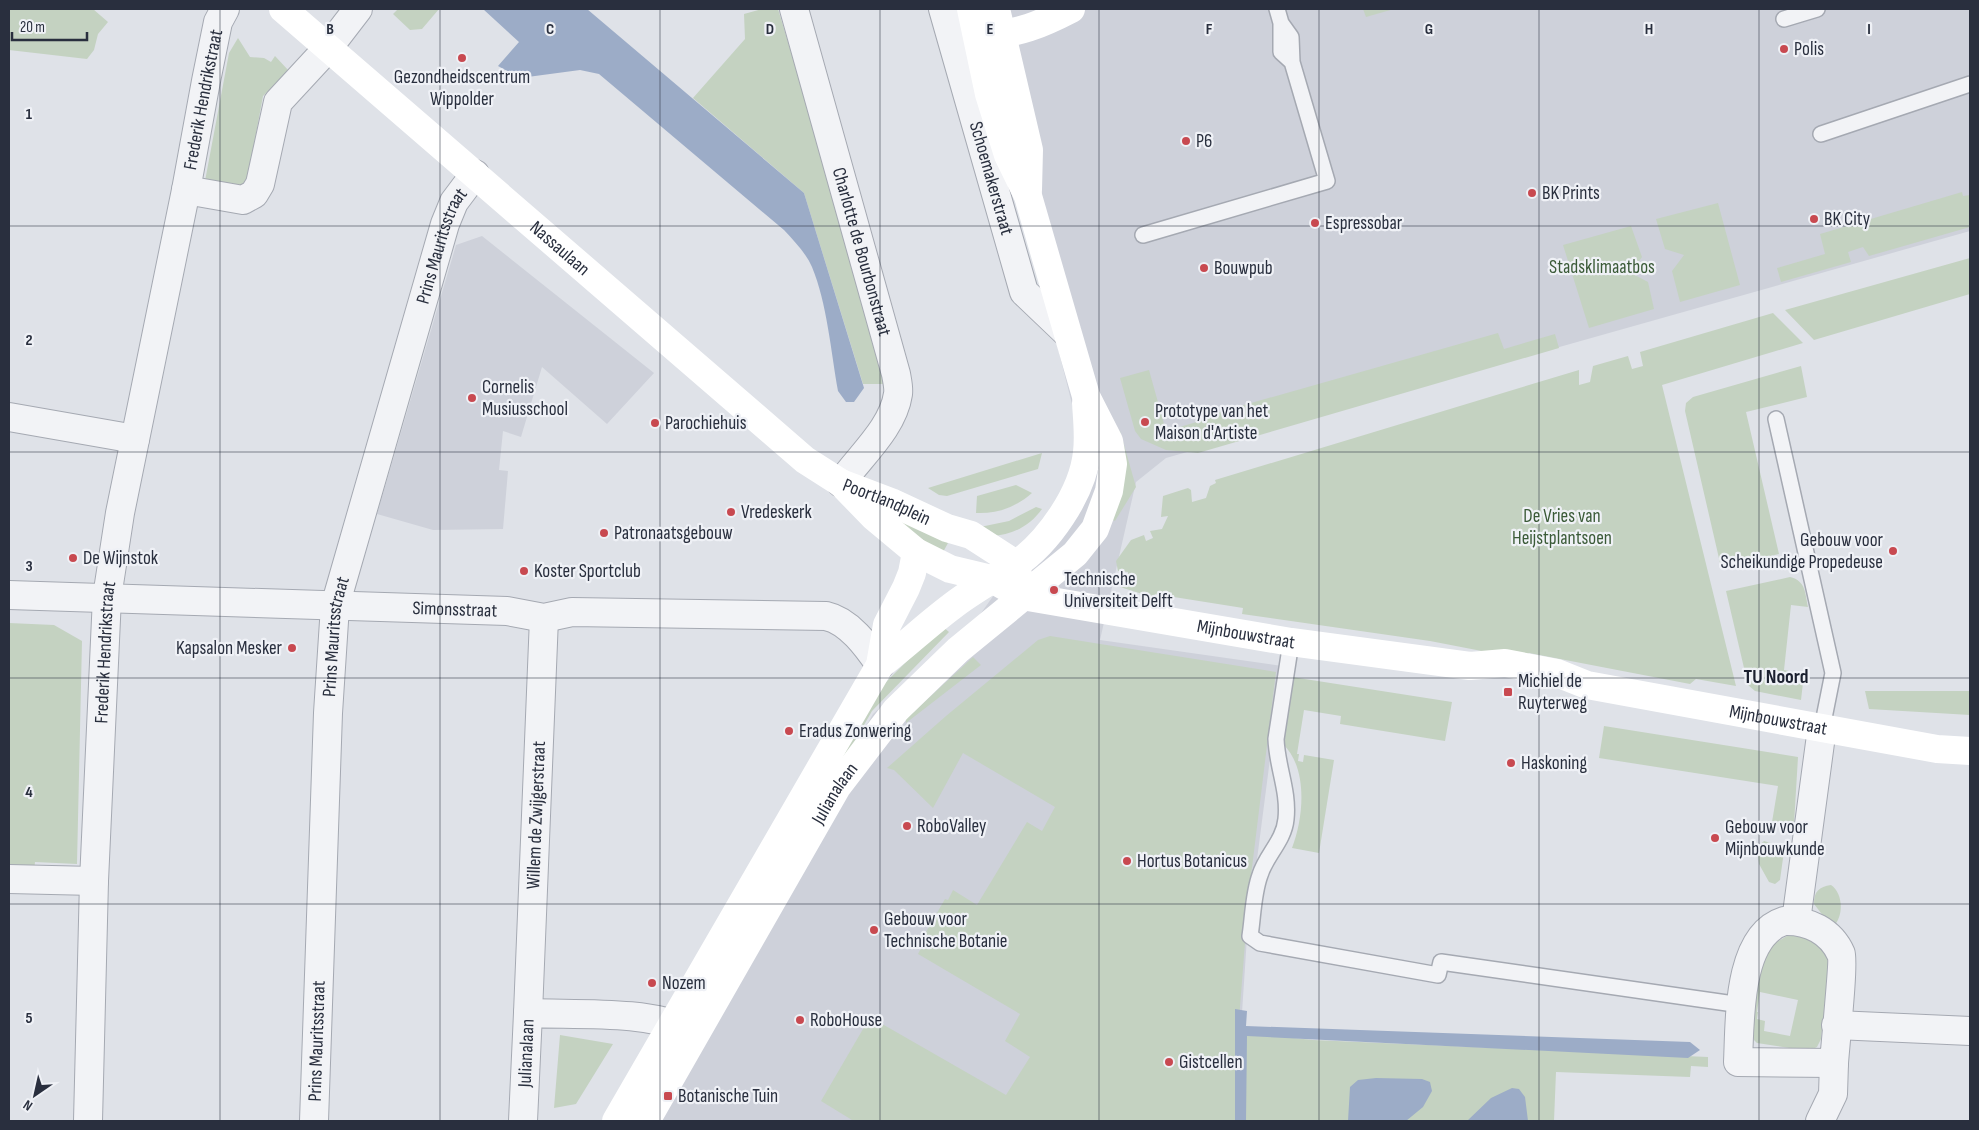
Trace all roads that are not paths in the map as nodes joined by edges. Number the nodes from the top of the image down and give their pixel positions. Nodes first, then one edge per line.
1 (225, 9) edge
2 (283, 9) edge
3 (358, 9) edge
4 (794, 9) edge
5 (943, 9) edge
6 (1071, 9) edge
7 (1818, 9) edge
8 (1279, 16) edge
9 (992, 18) edge
10 (1784, 20) dead end
11 (328, 48) junction
12 (1970, 84) edge
13 (1821, 134) dead end
14 (474, 174) junction
15 (186, 190) junction
16 (1143, 235) dead end
17 (1066, 332) junction
18 (1086, 396) junction
19 (9, 417) edge
20 (1776, 419) dead end
21 (135, 439) junction
22 (841, 483) junction
23 (916, 552) junction
24 (1016, 564) junction
25 (992, 579) junction
26 (9, 595) edge
27 (1022, 596) junction
28 (107, 597) junction
29 (336, 606) junction
30 (544, 618) junction
31 (1291, 642) junction
32 (880, 665) junction
33 (1822, 728) junction
34 (1970, 751) edge
35 (9, 880) edge
36 (94, 882) junction
37 (1796, 921) junction
38 (1741, 1005) junction
39 (528, 1013) junction
40 (1836, 1025) junction
41 (685, 1027) junction
42 (1970, 1030) edge
43 (1834, 1063) junction
44 (88, 1121) edge
45 (314, 1121) edge
46 (523, 1121) edge
47 (616, 1121) edge
48 (646, 1121) edge
49 (1820, 1121) edge

1 - 15 street, Frederik Hendrikstraat
2 - 11 main road, Nassaulaan
3 - 11 street, Frederik Hendrikstraat
4 - 22 street, Charlotte de Bourbonstraat
5 - 17 street, Schoemakerstraat
6 - 9 main road
7 - 10 lane
8 - 16 lane
9 - 17 main road, Schoemakerstraat
11 - 14 main road, Nassaulaan
11 - 15 street, Frederik Hendrikstraat
12 - 13 lane
14 - 22 main road, Nassaulaan
14 - 29 street, Prins Mauritsstraat
15 - 21 street, Frederik Hendrikstraat
17 - 18 main road, Schoemakerstraat
18 - 24 main road, Schoemakerstraat
18 - 27 main road, Schoemakerstraat
19 - 21 street
20 - 33 lane
21 - 28 street, Frederik Hendrikstraat
22 - 23 main road, Poortlandplein
22 - 24 main road, Poortlandplein
23 - 25 main road, Poortlandplein
23 - 32 main road, Julianalaan
24 - 25 main road
24 - 27 main road
25 - 27 main road, Poortlandplein
25 - 32 main road, Julianalaan
26 - 28 street, Simonsstraat
27 - 31 main road, Mijnbouwstraat
27 - 41 main road, Julianalaan
28 - 29 street, Simonsstraat
28 - 36 street, Frederik Hendrikstraat
29 - 30 street, Simonsstraat
29 - 45 street, Prins Mauritsstraat
30 - 32 street, Simonsstraat
30 - 39 street, Willem de Zwijgerstraat
31 - 33 main road, Mijnbouwstraat
31 - 38 lane
32 - 41 main road, Julianalaan
33 - 34 main road, Mijnbouwstraat
33 - 37 street
35 - 36 street
36 - 44 street, Frederik Hendrikstraat
37 - 38 street
37 - 40 street
38 - 43 street
39 - 41 street, Julianalaan
39 - 46 street, Julianalaan
40 - 42 street
40 - 43 street
41 - 47 main road, Julianalaan
41 - 48 main road, Julianalaan
43 - 49 street

